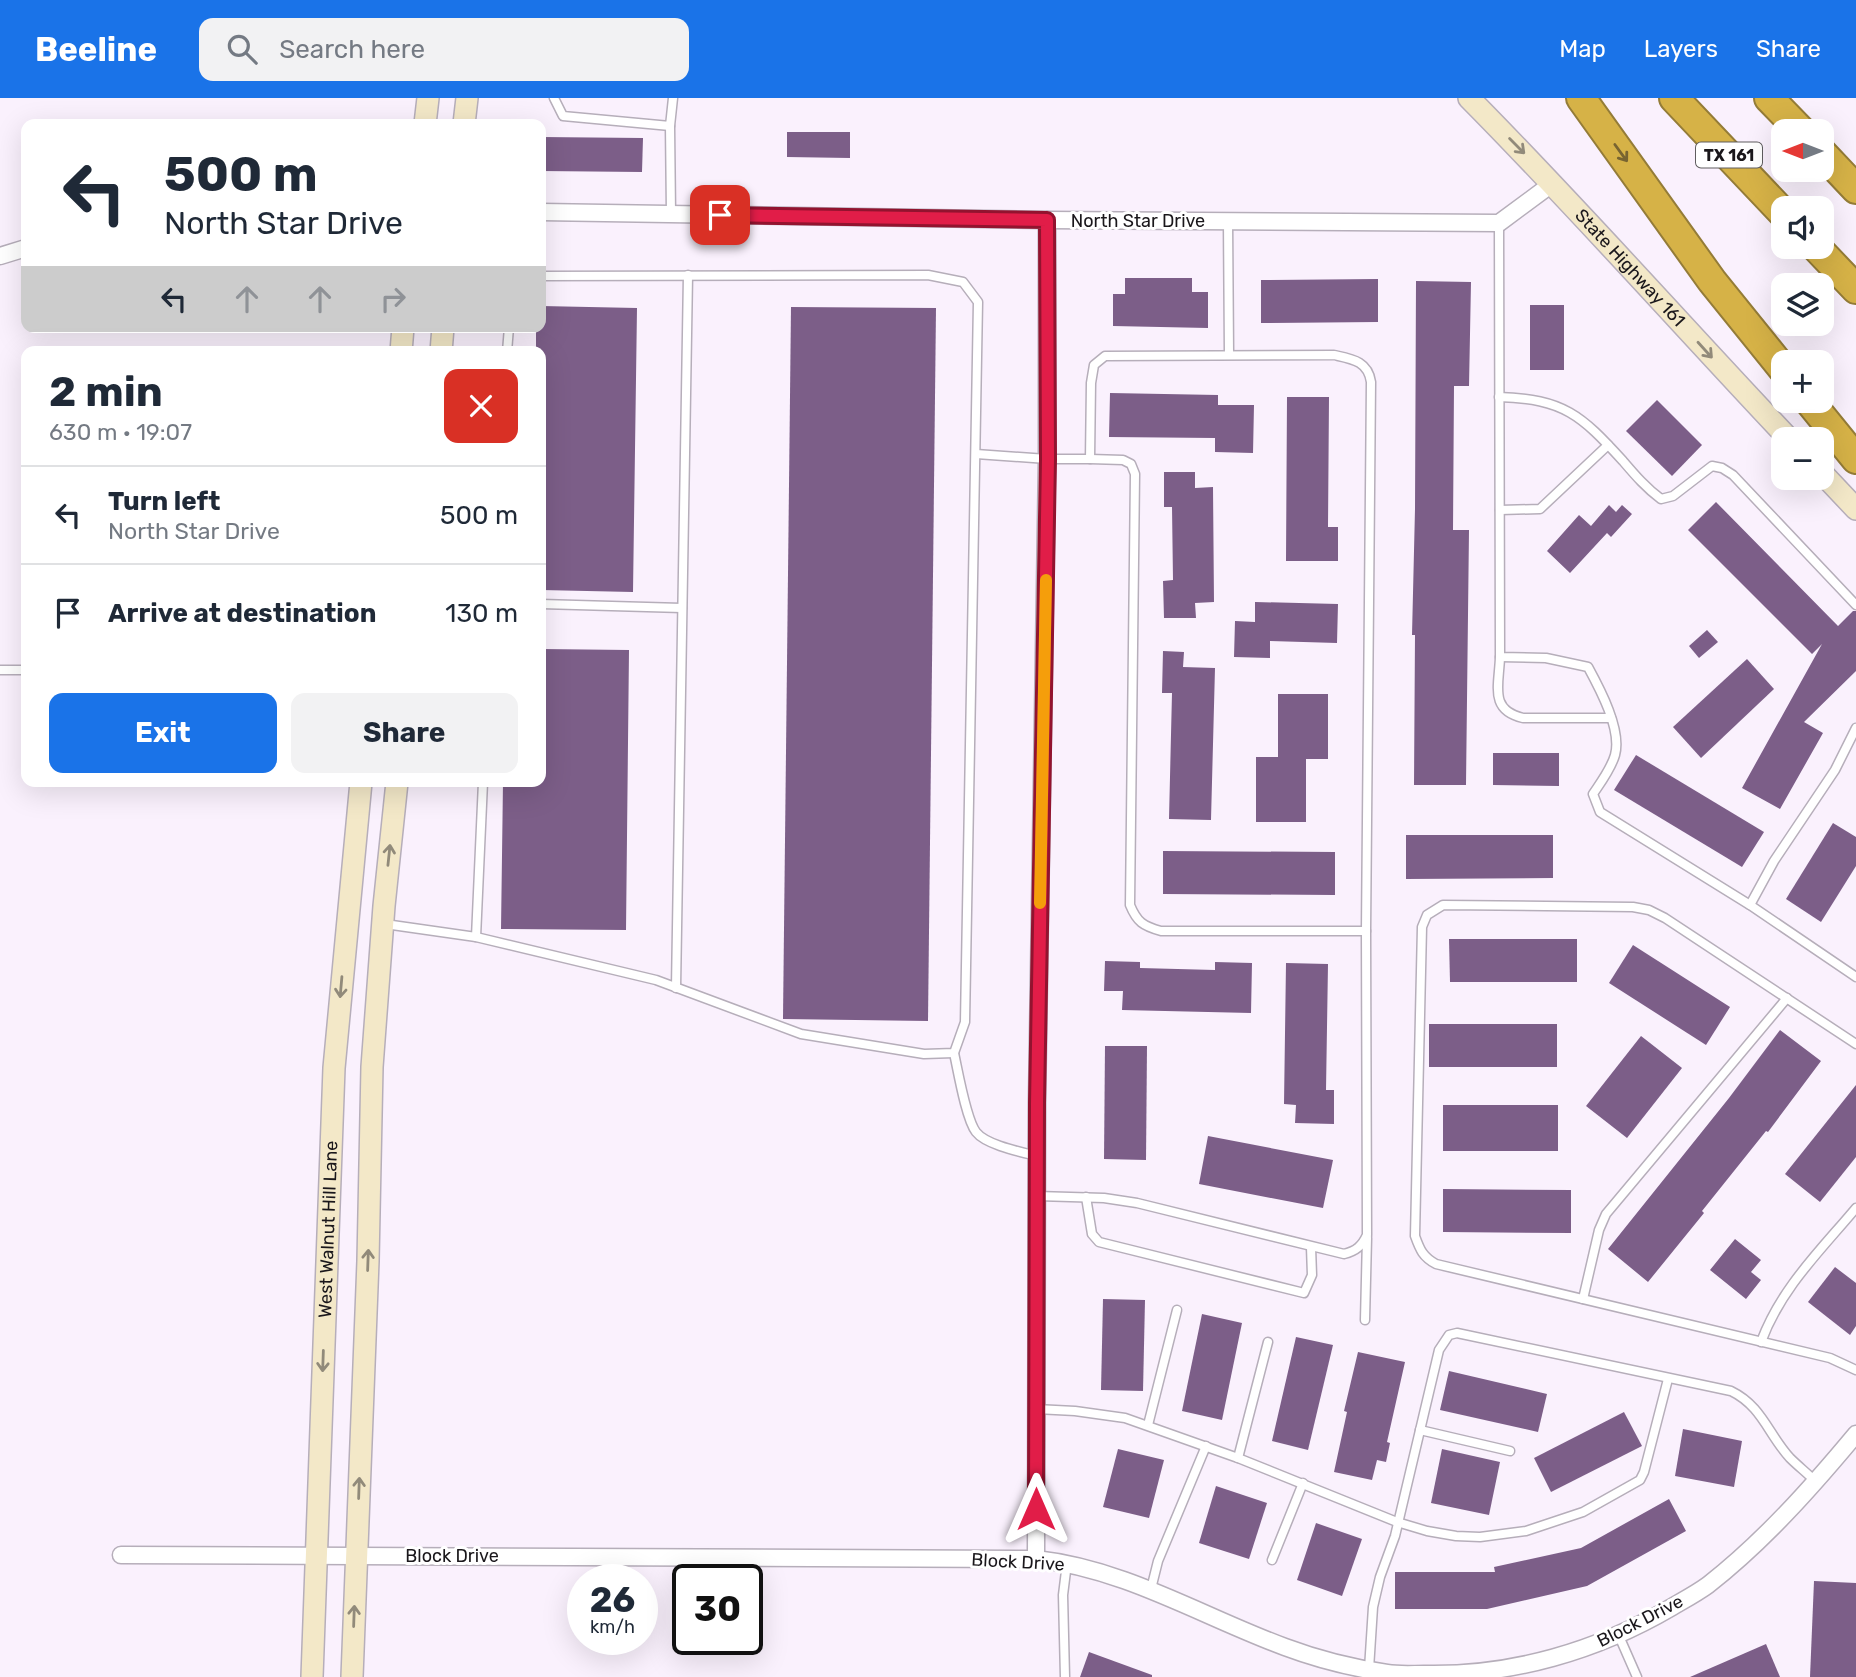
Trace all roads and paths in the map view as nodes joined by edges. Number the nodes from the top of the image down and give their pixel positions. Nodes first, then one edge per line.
1 (428, 98) edge
2 (467, 98) edge
3 (554, 98) edge
4 (673, 98) edge
5 (1469, 98) edge
6 (1581, 98) edge
7 (1674, 98) edge
8 (1769, 98) edge
9 (426, 119) edge
10 (465, 119) edge
11 (1789, 119) edge
12 (670, 126) junction
13 (1834, 166) edge
14 (1553, 183) junction
15 (1856, 189) edge
16 (1771, 200) edge
17 (546, 212) edge
18 (671, 214) junction
19 (1047, 220) junction
20 (1228, 221) junction
21 (1499, 223) junction
22 (21, 250) edge
23 (0, 256) edge
24 (1827, 259) edge
25 (688, 275) junction
26 (546, 276) edge
27 (1856, 289) edge
28 (1229, 354) junction
29 (1771, 354) edge
30 (1499, 397) junction
31 (1819, 413) edge
32 (1778, 427) edge
33 (1608, 445) junction
34 (976, 454) junction
35 (1048, 459) junction
36 (1090, 459) junction
37 (1856, 459) edge
38 (1834, 486) edge
39 (1856, 509) edge
40 (1500, 510) junction
41 (546, 604) edge
42 (1856, 605) edge
43 (682, 608) junction
44 (1500, 657) junction
45 (0, 670) edge
46 (21, 670) edge
47 (1611, 718) junction
48 (1856, 728) edge
49 (360, 787) edge
50 (397, 787) edge
51 (483, 787) edge
52 (1750, 905) junction
53 (348, 919) junction
54 (383, 923) junction
55 (1366, 931) junction
56 (476, 937) junction
57 (1856, 977) edge
58 (676, 988) junction
59 (1787, 998) junction
60 (1856, 1044) edge
61 (954, 1053) junction
62 (1037, 1156) junction
63 (1037, 1196) junction
64 (1086, 1197) junction
65 (1856, 1208) edge
66 (1367, 1235) junction
67 (1311, 1247) junction
68 (1583, 1299) junction
69 (1177, 1310) dead end
70 (1365, 1320) dead end
71 (1268, 1342) dead end
72 (1761, 1342) junction
73 (1856, 1370) edge
74 (1668, 1379) junction
75 (1036, 1409) junction
76 (1148, 1425) junction
77 (1420, 1430) junction
78 (1855, 1439) edge
79 (1206, 1446) junction
80 (1510, 1451) dead end
81 (1238, 1458) junction
82 (1815, 1481) junction
83 (1303, 1483) junction
84 (1397, 1522) junction
85 (121, 1555) dead end
86 (317, 1556) junction
87 (356, 1556) junction
88 (1036, 1559) junction
89 (1272, 1560) dead end
90 (1067, 1563) junction
91 (1151, 1589) junction
92 (1619, 1636) junction
93 (1369, 1669) junction
94 (1390, 1675) edge
95 (312, 1677) edge
96 (352, 1677) edge
97 (1065, 1677) edge
98 (1637, 1677) edge

1 - 9 main road
2 - 10 main road
3 - 12 lane
4 - 12 lane
5 -> 14 main road, State Highway 161
6 -> 29 highway
7 - 16 highway, TX 161
8 - 11 highway
12 - 18 lane
13 - 15 highway
14 - 21 street
14 -> 32 main road, State Highway 161
17 - 18 street, North Star Drive
18 - 19 street, North Star Drive
19 - 20 street, North Star Drive
19 - 35 street
20 - 21 street, North Star Drive
20 - 28 lane
21 - 30 lane
22 - 23 street
24 - 27 highway
25 - 26 lane
25 - 34 lane
25 - 43 lane
28 - 36 lane
28 - 55 lane
30 - 33 lane
30 - 40 lane
31 - 37 highway
33 - 40 lane
33 - 42 lane
34 - 35 lane
34 - 61 lane
35 - 36 lane
35 - 62 street
36 - 55 lane
38 - 39 main road
40 - 44 lane
41 - 43 lane
43 - 58 lane
44 - 47 lane
44 - 47 lane
45 - 46 lane
47 - 52 lane
48 - 52 lane
49 - 53 main road, West Walnut Hill Lane
54 -> 50 main road
51 - 56 lane
52 - 57 lane
53 - 54 main road
53 -> 86 main road, West Walnut Hill Lane
54 - 56 lane
87 -> 54 main road
55 - 66 lane
56 - 58 lane
58 - 61 lane
59 - 60 lane
59 - 68 lane
59 - 68 lane
61 - 62 lane
62 - 63 street
63 - 64 lane
63 - 75 street
64 - 67 lane
64 - 67 lane
65 - 72 lane
66 - 67 lane
66 - 70 lane
68 - 72 lane
69 - 76 lane
71 - 81 lane
72 - 73 lane
74 - 77 lane
74 - 82 lane
74 - 84 lane
75 - 76 lane
75 - 88 street
76 - 79 lane
77 - 80 lane
77 - 84 lane
78 - 82 street, Block Drive
79 - 81 lane
79 - 91 lane
81 - 83 lane
82 - 92 street, Block Drive
83 - 84 lane
83 - 89 lane
84 - 93 lane
85 - 86 street, Block Drive
86 - 87 street, Block Drive
86 - 95 main road, West Walnut Hill Lane
87 - 88 street, Block Drive
96 -> 87 main road
88 - 90 street, Block Drive
90 - 91 street, Block Drive
90 - 97 lane
91 - 93 street, Block Drive
92 - 94 street, Block Drive
92 - 98 lane
93 - 94 street, Block Drive

